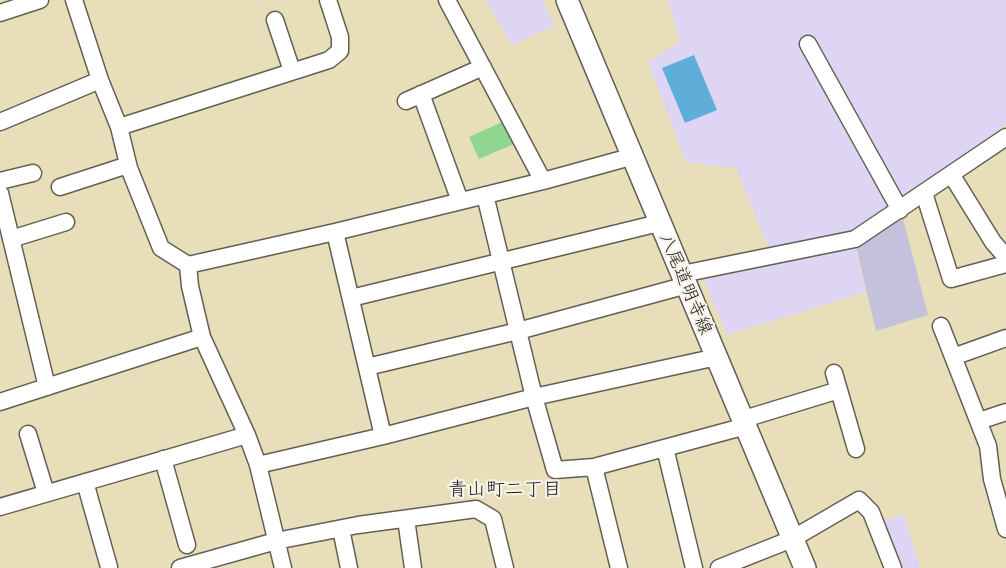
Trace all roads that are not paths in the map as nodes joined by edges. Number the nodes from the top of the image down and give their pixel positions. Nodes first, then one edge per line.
1 (40, 0) edge
2 (74, 0) edge
3 (328, 0) edge
4 (447, 0) edge
5 (567, 0) edge
6 (0, 13) edge
7 (275, 20) dead end
8 (808, 44) dead end
9 (483, 67) junction
10 (292, 71) junction
11 (100, 80) junction
12 (0, 122) edge
13 (118, 127) junction
14 (1006, 137) edge
15 (634, 156) junction
16 (128, 165) junction
17 (33, 173) dead end
18 (951, 174) junction
19 (0, 181) edge
20 (543, 181) junction
21 (60, 187) dead end
22 (0, 193) edge
23 (924, 193) junction
24 (484, 195) junction
25 (460, 201) junction
26 (900, 210) junction
27 (66, 222) dead end
28 (660, 223) junction
29 (336, 232) junction
30 (11, 239) junction
31 (999, 239) edge
32 (1006, 257) edge
33 (501, 262) junction
34 (1006, 264) edge
35 (188, 265) junction
36 (684, 280) junction
37 (351, 298) junction
38 (941, 326) dead end
39 (518, 331) junction
40 (202, 337) junction
41 (1006, 338) edge
42 (717, 357) junction
43 (953, 357) junction
44 (367, 368) junction
45 (834, 373) dead end
46 (47, 387) junction
47 (839, 390) junction
48 (534, 397) junction
49 (0, 402) edge
50 (1006, 412) edge
51 (979, 421) junction
52 (745, 423) junction
53 (28, 434) dead end
54 (247, 435) junction
55 (383, 436) junction
56 (665, 448) junction
57 (856, 449) dead end
58 (163, 459) junction
59 (258, 465) junction
60 (594, 467) junction
61 (85, 482) junction
62 (46, 493) junction
63 (0, 507) edge
64 (406, 519) junction
65 (341, 528) junction
66 (1006, 529) edge
67 (792, 539) junction
68 (276, 541) junction
69 (188, 545) dead end
70 (109, 567) dead end
71 (724, 567) edge
72 (180, 568) edge
73 (283, 568) edge
74 (349, 568) edge
75 (413, 568) edge
76 (505, 568) edge
77 (619, 568) edge
78 (694, 568) edge
79 (805, 568) edge
80 (893, 568) edge

1 - 6 street
2 - 11 street
3 - 10 street
4 - 9 street
5 - 15 main road, 八尾道明寺線
7 - 10 street
8 - 26 street
9 - 20 street
9 - 25 street
10 - 13 street
11 - 12 street
11 - 13 street
13 - 16 street
14 - 18 street
15 - 20 street
15 - 28 main road, 八尾道明寺線
16 - 21 street
16 - 35 street
17 - 19 street
18 - 23 street
18 - 31 street
20 - 24 street
22 - 30 street
23 - 26 street
23 - 34 street
24 - 25 street
24 - 33 street
25 - 29 street
26 - 36 street
27 - 30 street
28 - 33 street
28 - 36 main road, 八尾道明寺線
29 - 35 street
29 - 37 street
30 - 46 street
31 - 32 street
33 - 37 street
33 - 39 street
35 - 40 street
36 - 39 street
36 - 42 main road, 八尾道明寺線
37 - 44 street
38 - 43 street
39 - 44 street
39 - 48 street
40 - 46 street
40 - 54 street
41 - 43 street
42 - 48 street
42 - 52 main road, 八尾道明寺線
43 - 51 street
44 - 55 street
45 - 47 street
46 - 49 street
47 - 52 street
47 - 57 street
48 - 55 street
48 - 60 street
50 - 51 street
51 - 66 street
52 - 56 street
52 - 67 main road, 八尾道明寺線
53 - 62 street
54 - 58 street
54 - 59 street
55 - 59 street
56 - 60 street
56 - 78 street
58 - 61 street
58 - 69 street
59 - 68 street
60 - 77 street
61 - 62 street
61 - 70 street
62 - 63 street
64 - 65 street
64 - 75 street
64 - 76 street
65 - 68 street
65 - 74 street
67 - 71 street
67 - 79 main road, 八尾道明寺線
67 - 80 street
68 - 72 street
68 - 73 street

